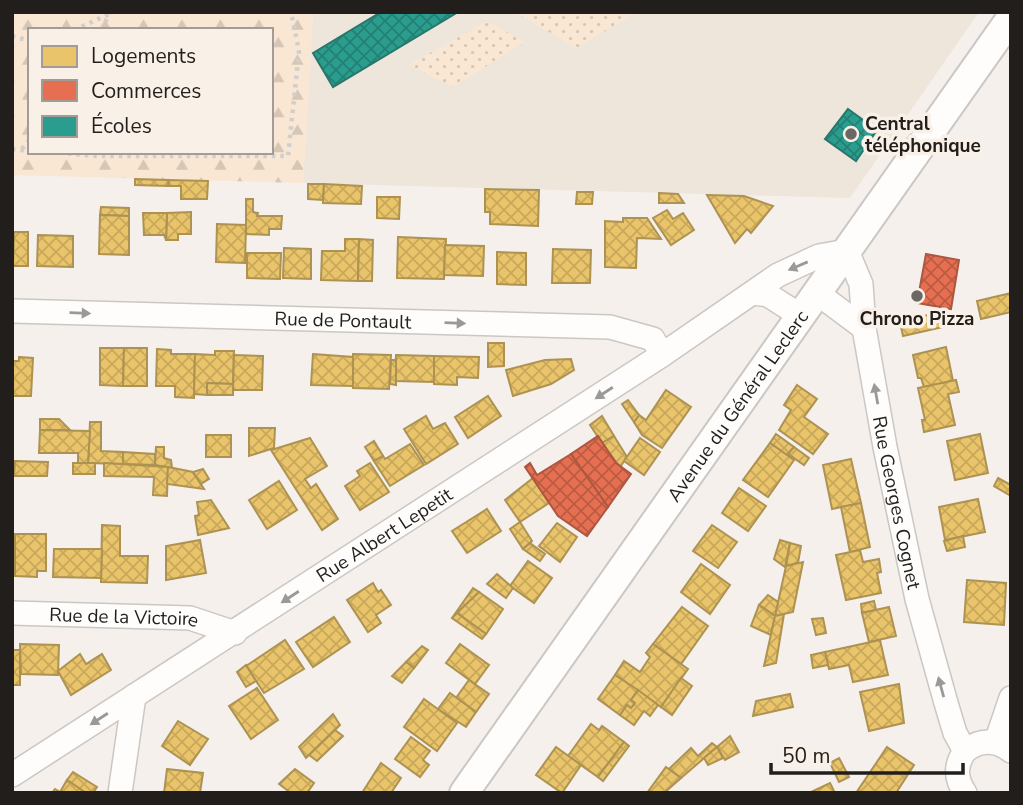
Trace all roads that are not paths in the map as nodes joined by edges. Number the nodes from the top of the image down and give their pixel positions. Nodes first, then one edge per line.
1 (1011, 18) edge
2 (847, 251) junction
3 (754, 293) junction
4 (809, 304) junction
5 (12, 311) edge
6 (864, 328) junction
7 (662, 355) junction
8 (12, 614) edge
9 (234, 633) junction
10 (134, 696) junction
11 (1011, 698) edge
12 (1004, 747) edge
13 (965, 751) junction
14 (12, 775) edge
15 (120, 793) edge
16 (464, 793) edge
17 (965, 793) edge

1 - 2 street, Avenue du Général Leclerc
2 -> 3 street, Rue Albert Lepetit
2 - 4 street, Avenue du Général Leclerc
2 - 6 street, Rue Georges Cognet
3 - 4 street
3 - 7 street, Rue Albert Lepetit
4 - 6 street
4 - 16 street, Avenue du Général Leclerc
5 -> 7 street, Rue de Pontault
13 -> 6 street, Rue Georges Cognet
7 -> 9 street, Rue Albert Lepetit
8 - 9 street, Rue de la Victoire
9 - 10 street, Rue Albert Lepetit
10 -> 14 street, Rue Albert Lepetit
10 - 15 street
11 - 12 street
12 - 13 street
13 - 17 street

